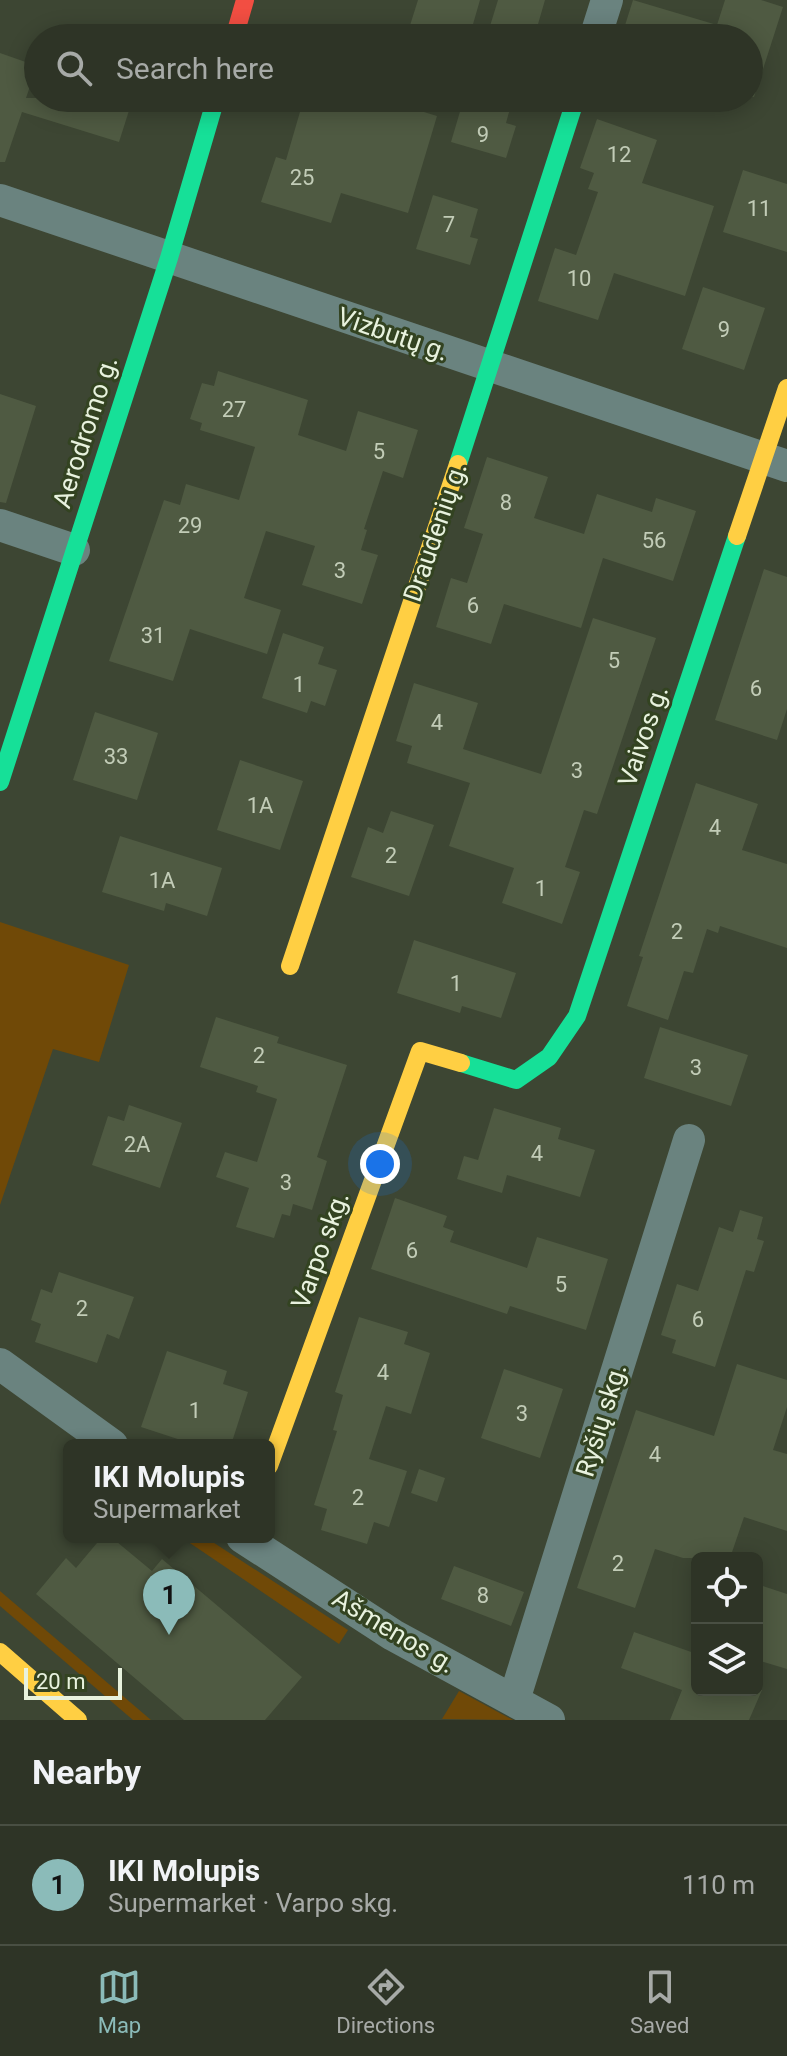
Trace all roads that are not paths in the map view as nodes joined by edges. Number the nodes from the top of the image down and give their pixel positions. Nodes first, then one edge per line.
1 (245, 0) edge
2 (607, 0) edge
3 (238, 24) edge
4 (599, 24) edge
5 (212, 112) edge
6 (572, 112) edge
7 (0, 200) edge
8 (169, 258) junction
9 (491, 366) junction
10 (787, 388) edge
11 (775, 462) edge
12 (0, 525) edge
13 (74, 550) junction
14 (0, 782) edge
15 (290, 966) dead end
16 (420, 1051) joint
17 (689, 1140) dead end
18 (0, 1364) edge
19 (104, 1439) edge
20 (275, 1450) edge
21 (251, 1543) edge
22 (0, 1652) edge
23 (514, 1700) junction
24 (78, 1720) edge
25 (549, 1720) edge

1 - 3 street
2 - 4 street
5 - 8 street, Aerodromo g.
6 - 9 street, Draudenių g.
7 - 8 street, Vizbutų g.
8 - 9 street, Vizbutų g.
8 - 13 street, Aerodromo g.
9 - 11 street, Vizbutų g.
9 - 15 street, Draudenių g.
10 - 11 street, Vaivos g.
11 - 16 street, Vaivos g.
12 - 13 street
13 - 14 street, Aerodromo g.
16 - 20 street, Varpo skg.
17 - 23 street, Ryšių skg.
18 - 19 street
21 - 23 street, Ašmenos g.
22 - 24 street
23 - 25 street, Ašmenos g.

